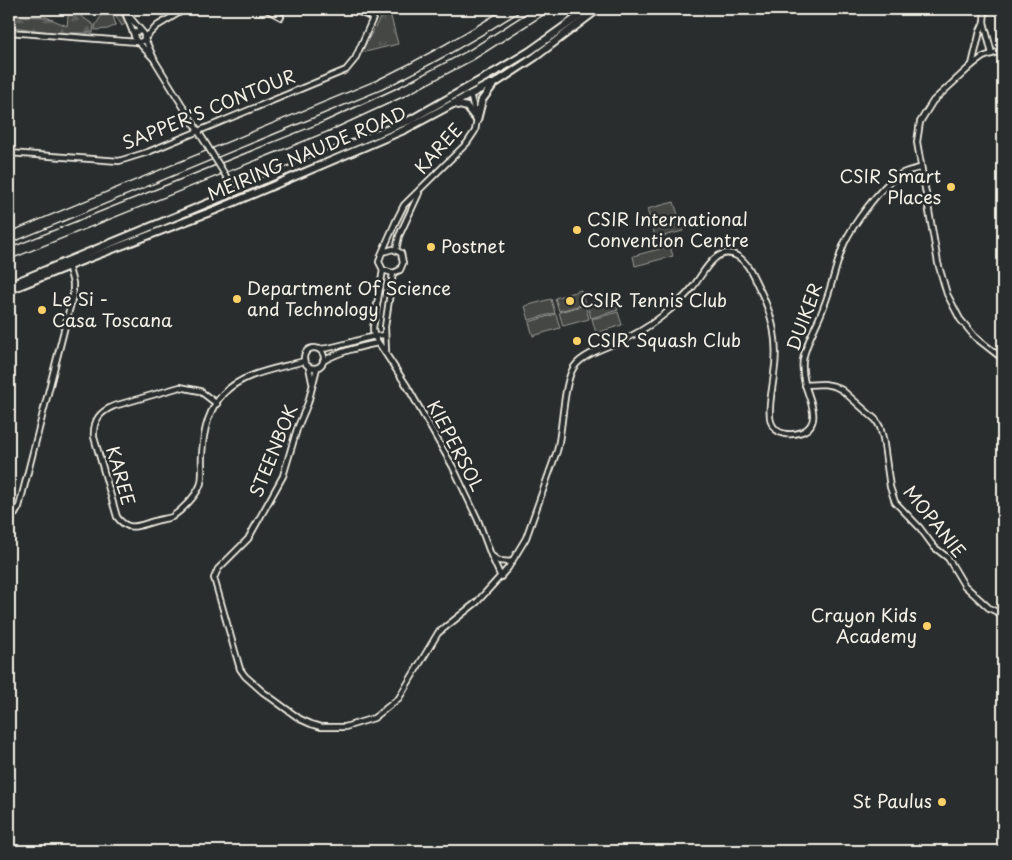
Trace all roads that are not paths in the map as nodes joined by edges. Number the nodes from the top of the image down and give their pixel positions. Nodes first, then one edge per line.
1 (185, 9) edge
2 (266, 9) edge
3 (353, 9) edge
4 (378, 9) edge
5 (514, 9) edge
6 (543, 9) edge
7 (588, 9) edge
8 (598, 9) edge
9 (986, 9) edge
10 (124, 10) edge
11 (281, 17) dead end
12 (373, 18) junction
13 (984, 22) junction
14 (157, 26) junction
15 (9, 32) edge
16 (141, 32) junction
17 (134, 36) junction
18 (145, 38) junction
19 (118, 40) junction
20 (138, 42) junction
21 (1003, 50) edge
22 (992, 54) junction
23 (155, 61) junction
24 (972, 65) junction
25 (494, 84) junction
26 (469, 92) junction
27 (454, 104) junction
28 (477, 120) junction
29 (199, 131) junction
30 (9, 153) edge
31 (920, 168) junction
32 (233, 189) junction
33 (420, 191) junction
34 (240, 200) junction
35 (396, 221) junction
36 (404, 224) junction
37 (9, 238) edge
38 (396, 250) junction
39 (384, 252) junction
40 (9, 255) edge
41 (67, 263) junction
42 (383, 270) junction
43 (392, 273) junction
44 (9, 285) edge
45 (9, 290) edge
46 (385, 335) junction
47 (374, 336) junction
48 (385, 342) junction
49 (377, 343) junction
50 (319, 349) junction
51 (387, 353) junction
52 (1003, 359) edge
53 (304, 361) junction
54 (323, 361) junction
55 (309, 367) junction
56 (317, 368) junction
57 (313, 384) junction
58 (805, 385) junction
59 (217, 404) junction
60 (9, 516) edge
61 (490, 555) junction
62 (512, 562) junction
63 (501, 577) junction
64 (1003, 616) edge
65 (9, 830) edge
66 (12, 851) edge

1 - 14 street
2 - 11 street
3 - 12 street
4 - 12 street, SAPPER'S CONTOUR
5 - 37 highway
6 - 40 highway
7 - 26 street, MEIRING NAUDE ROAD
8 - 25 street, MEIRING NAUDE ROAD
9 - 13 street
10 - 16 street
10 - 17 street
12 - 29 street, SAPPER'S CONTOUR
13 - 22 street
13 - 24 street
14 - 16 street
14 - 18 street
15 - 19 street
16 - 17 street
16 - 18 street
17 - 19 street
17 - 20 street
18 - 20 street
18 - 23 street
19 - 20 street
20 - 23 street
21 - 22 street
22 - 24 street
23 - 29 street
24 - 31 street
25 - 26 street, MEIRING NAUDE ROAD
25 - 28 street
26 - 27 street, MEIRING NAUDE ROAD
26 - 28 street, KAREE
26 - 32 street, MEIRING NAUDE ROAD
27 - 28 street
27 - 34 street, MEIRING NAUDE ROAD
28 - 33 street, KAREE
29 - 30 street, SAPPER'S CONTOUR
29 - 32 street, bridge
31 - 52 street
31 - 58 street, DUIKER
32 - 34 street
32 - 41 street, MEIRING NAUDE ROAD
33 - 35 street, KAREE
33 - 36 street, KAREE
34 - 41 street, MEIRING NAUDE ROAD
35 - 36 street
35 - 39 street, KAREE
36 - 38 street, KAREE
38 - 39 street
38 - 43 street
39 - 42 street
41 - 44 street, MEIRING NAUDE ROAD
41 - 45 street, MEIRING NAUDE ROAD
41 - 60 street
42 - 43 street
42 - 47 street
43 - 46 street
46 - 47 street
46 - 48 street
47 - 49 street
47 - 50 street
48 - 49 street
48 - 51 street
49 - 51 street
49 - 54 street
50 - 53 street
50 - 54 street
51 - 61 street, KIEPERSOL
53 - 55 street
53 - 59 street, KAREE
54 - 56 street
55 - 56 street
55 - 57 street
56 - 57 street
57 - 63 street, STEENBOK
58 - 62 street, DUIKER
58 - 64 street, MOPANIE
59 - 59 street, KAREE
61 - 62 street
61 - 63 street, KIEPERSOL
62 - 63 street, DUIKER
65 - 66 street

